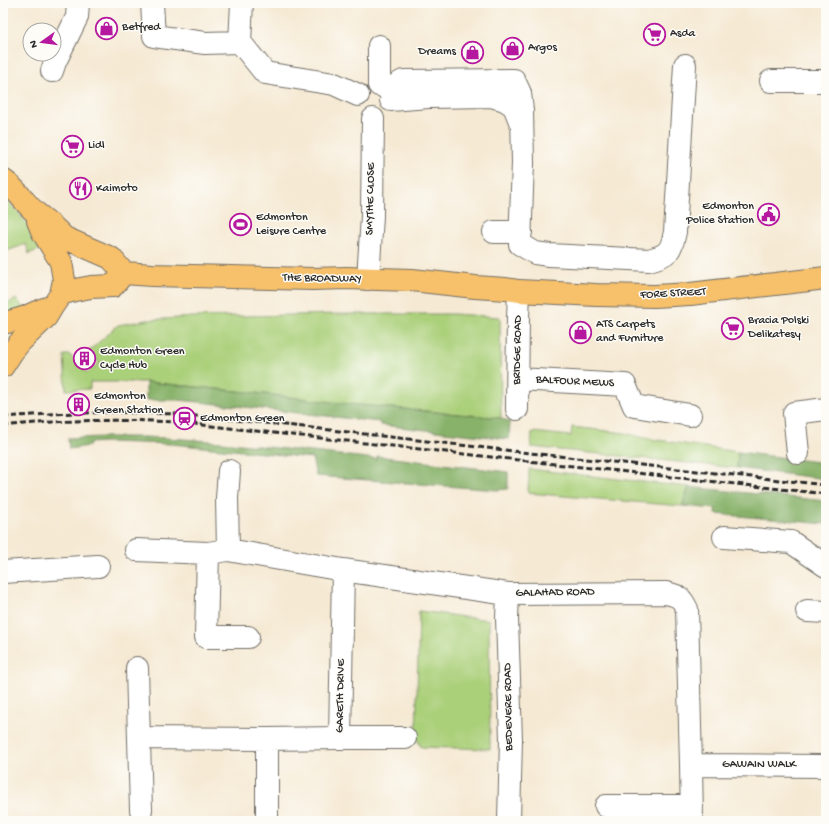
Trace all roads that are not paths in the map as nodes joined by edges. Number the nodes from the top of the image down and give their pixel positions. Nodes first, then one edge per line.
1 (78, 3) edge
2 (152, 3) edge
3 (242, 3) edge
4 (240, 42) junction
5 (374, 45) dead end
6 (685, 65) dead end
7 (52, 71) dead end
8 (771, 81) dead end
9 (826, 81) edge
10 (377, 91) junction
11 (373, 119) junction
12 (3, 180) edge
13 (34, 212) junction
14 (494, 232) dead end
15 (520, 232) junction
16 (124, 273) junction
17 (826, 278) edge
18 (368, 279) junction
19 (519, 291) junction
20 (57, 300) junction
21 (3, 323) edge
22 (3, 366) edge
23 (518, 379) junction
24 (518, 409) dead end
25 (826, 410) edge
26 (690, 415) dead end
27 (798, 453) dead end
28 (229, 471) dead end
29 (724, 537) dead end
30 (136, 550) dead end
31 (218, 551) junction
32 (98, 566) dead end
33 (826, 566) edge
34 (343, 570) junction
35 (3, 572) edge
36 (508, 594) junction
37 (248, 637) dead end
38 (137, 668) dead end
39 (139, 738) junction
40 (340, 738) junction
41 (405, 738) dead end
42 (267, 739) junction
43 (691, 765) junction
44 (826, 766) edge
45 (606, 806) dead end
46 (141, 810) dead end
47 (692, 814) edge
48 (267, 821) edge
49 (509, 821) edge

1 - 7 street
2 - 4 street
3 - 4 street
4 - 10 street
5 - 10 street
6 - 15 street
8 - 9 street
10 - 11 street
10 - 11 street
10 - 15 street
11 - 18 street, SMYTHE CLOSE
12 - 13 main road
13 - 16 main road
13 - 20 main road
14 - 15 street
16 - 18 main road, THE BROADWAY
16 - 20 main road
17 - 19 main road, FORE STREET
18 - 19 main road, THE BROADWAY
19 - 23 street, BRIDGE ROAD
20 - 21 main road
20 - 22 main road
23 - 24 street, BRIDGE ROAD
23 - 26 street, BALFOUR MEWS
25 - 27 street
28 - 31 street
29 - 33 street
30 - 31 street, GALAHAD ROAD
31 - 34 street, GALAHAD ROAD
31 - 37 street
32 - 35 street
34 - 36 street, GALAHAD ROAD
34 - 40 street, GARETH DRIVE
36 - 43 street, GALAHAD ROAD
36 - 49 street, BEDEVERE ROAD
38 - 39 street
39 - 42 street, GARETH DRIVE
39 - 46 street
40 - 41 street
40 - 42 street, GARETH DRIVE
42 - 48 street
43 - 44 street, GAWAIN WALK
43 - 47 street, GALAHAD ROAD
45 - 47 street

